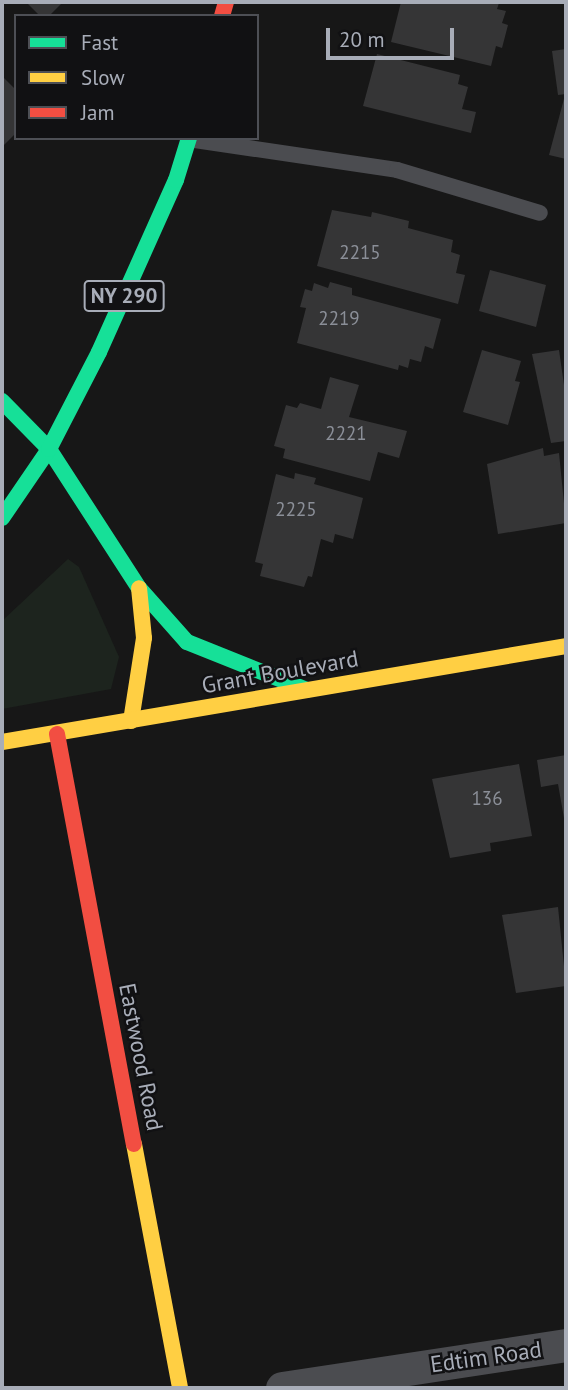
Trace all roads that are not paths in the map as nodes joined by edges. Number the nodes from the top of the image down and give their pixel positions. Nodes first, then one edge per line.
1 (188, 140) edge
2 (195, 140) edge
3 (540, 213) dead end
4 (2, 401) edge
5 (49, 449) junction
6 (2, 518) edge
7 (139, 588) junction
8 (566, 646) edge
9 (307, 690) junction
10 (131, 721) junction
11 (57, 734) junction
12 (2, 741) edge
13 (566, 1345) edge
14 (180, 1388) edge
15 (282, 1388) edge

1 - 5 street, NY 290
2 - 3 lane
4 - 5 street
5 - 6 street, NY 290
5 - 7 street
7 - 9 street
7 - 10 street
8 - 9 street, Grant Boulevard
9 - 10 street, Grant Boulevard
10 - 11 street, Grant Boulevard
11 - 12 street, Grant Boulevard
11 - 14 street, Eastwood Road
13 - 15 street, Edtim Road

